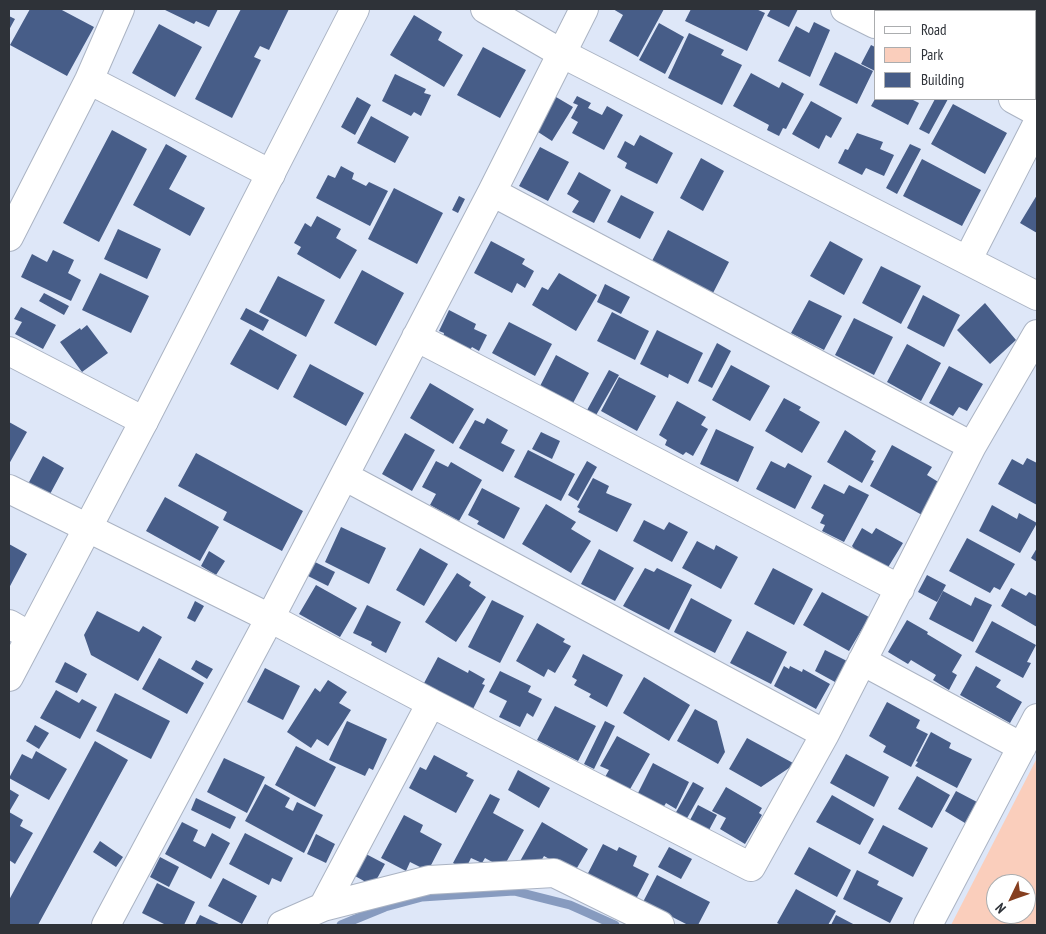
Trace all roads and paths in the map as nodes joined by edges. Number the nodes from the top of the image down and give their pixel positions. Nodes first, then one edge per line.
1 (120, 9) edge
2 (355, 9) edge
3 (485, 9) edge
4 (584, 9) edge
5 (846, 9) edge
6 (874, 23) edge
7 (561, 53) junction
8 (89, 80) junction
9 (1015, 100) edge
10 (1037, 112) edge
11 (1037, 124) edge
12 (271, 174) junction
13 (492, 192) junction
14 (9, 237) edge
15 (968, 259) junction
16 (1037, 296) edge
17 (1037, 334) edge
18 (416, 337) junction
19 (9, 351) edge
20 (144, 421) junction
21 (972, 446) junction
22 (344, 476) junction
23 (9, 489) edge
24 (87, 528) junction
25 (900, 589) junction
26 (270, 618) junction
27 (20, 630) edge
28 (862, 662) junction
29 (9, 677) edge
30 (430, 703) junction
31 (1037, 718) edge
32 (825, 734) junction
33 (1022, 747) junction
34 (323, 908) junction
35 (106, 925) edge
36 (282, 925) edge
37 (660, 925) edge
38 (928, 925) edge

1 - 8 street
2 - 12 street
3 - 7 street
4 - 7 street
5 - 6 street
7 - 13 street
7 - 15 street
8 - 12 street
8 - 14 street
9 - 10 street
11 - 15 street
12 - 20 street
13 - 18 street
13 - 21 street
15 - 16 street
17 - 21 street
18 - 22 street
18 - 25 street
19 - 20 street
20 - 24 street
21 - 25 street
22 - 26 street
22 - 32 street
23 - 24 street
24 - 26 street
24 - 27 street
25 - 28 street
26 - 30 street
26 - 35 street
27 - 29 street
28 - 32 street
28 - 33 street
30 - 32 street
30 - 34 street
31 - 33 street
33 - 38 street
34 - 36 street
34 - 37 street

